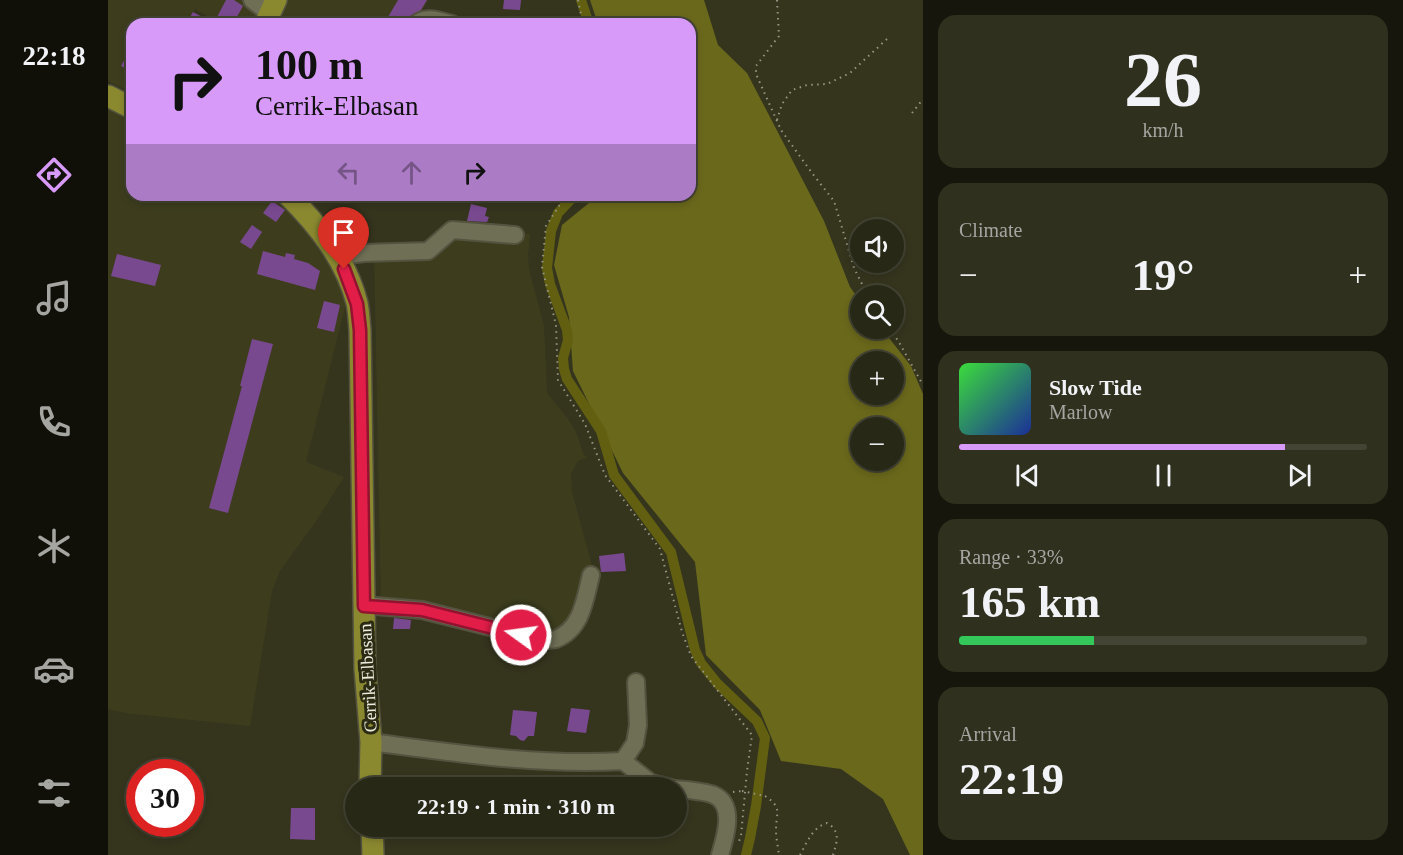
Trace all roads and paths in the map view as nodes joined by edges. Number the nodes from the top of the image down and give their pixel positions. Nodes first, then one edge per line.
1 (252, 0) edge
2 (578, 0) edge
3 (777, 0) edge
4 (270, 13) edge
5 (582, 18) edge
6 (887, 39) dead end
7 (108, 96) edge
8 (923, 99) edge
9 (126, 105) edge
10 (912, 112) dead end
11 (777, 120) junction
12 (293, 201) edge
13 (562, 201) edge
14 (515, 235) dead end
15 (339, 256) junction
16 (862, 285) edge
17 (897, 339) edge
18 (923, 385) edge
19 (591, 575) dead end
20 (364, 606) junction
21 (636, 682) dead end
22 (371, 742) junction
23 (623, 761) junction
24 (370, 777) edge
25 (643, 777) edge
26 (742, 790) dead end
27 (687, 791) edge
28 (372, 837) edge
29 (737, 846) dead end
30 (373, 855) edge
31 (720, 855) edge
32 (778, 855) edge
33 (800, 855) edge
34 (833, 855) edge

1 - 4 street
2 - 5 path
3 - 11 path
6 - 11 path
7 - 9 main road
8 - 10 path
11 - 16 path
12 - 15 main road, Cerrik-Elbasan
13 - 29 path
14 - 15 street
15 - 20 main road, Cerrik-Elbasan
17 - 18 path
19 - 20 street
20 - 22 main road, Cerrik-Elbasan
21 - 23 street
22 - 23 street
22 - 24 main road, Cerrik-Elbasan
23 - 25 street
26 - 32 path, bridge
27 - 31 street
28 - 30 main road
33 - 34 path

